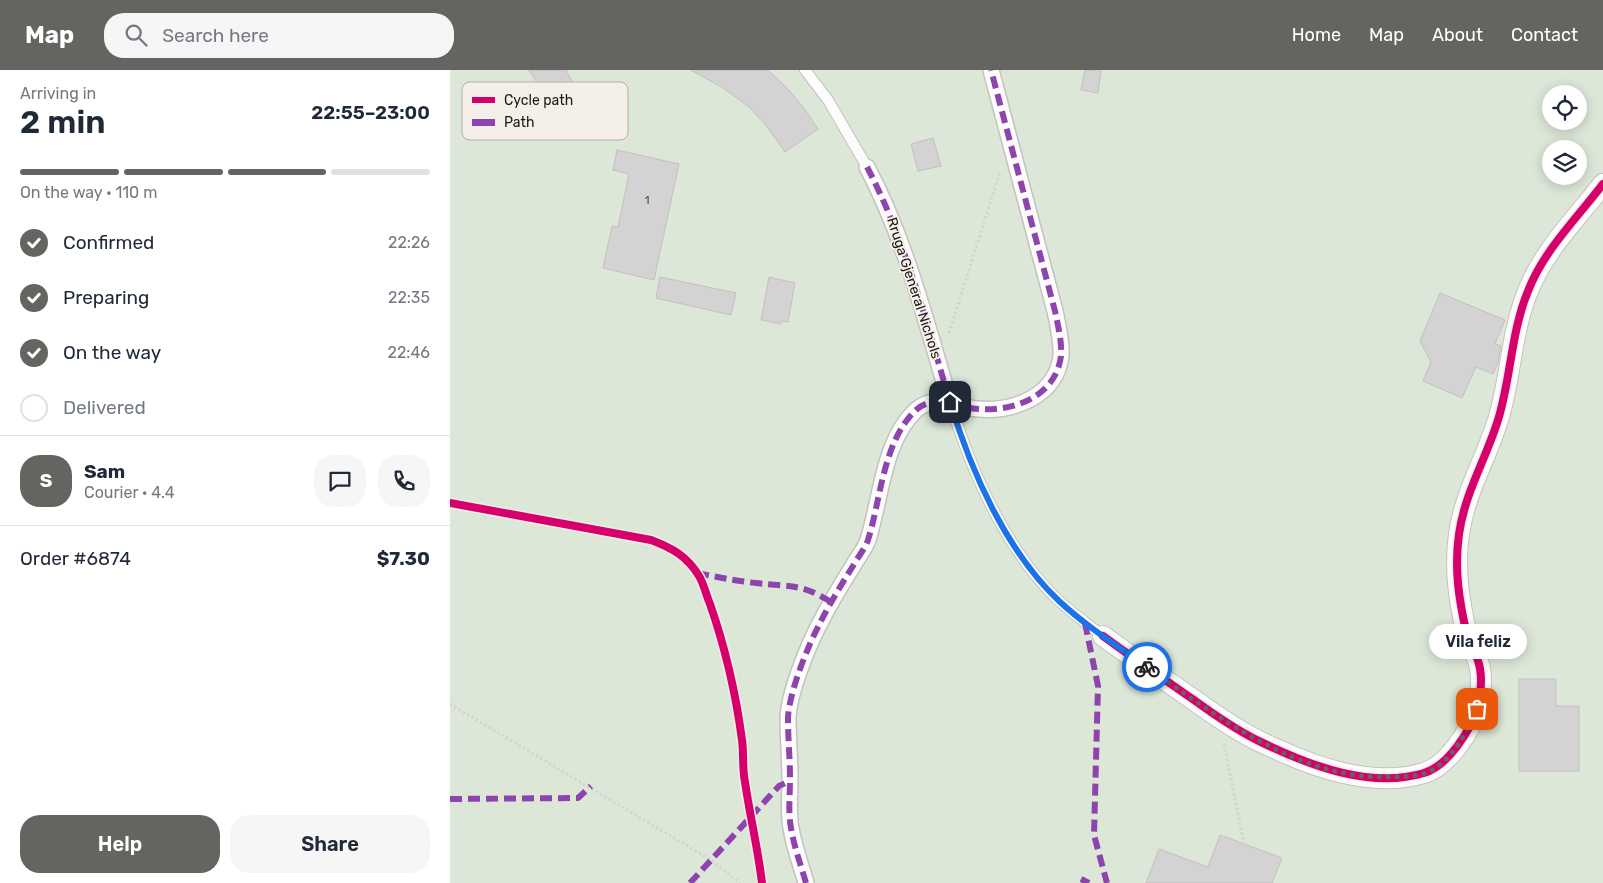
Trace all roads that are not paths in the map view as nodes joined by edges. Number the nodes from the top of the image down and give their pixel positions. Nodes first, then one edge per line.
1 (805, 70) edge
2 (991, 70) edge
3 (867, 167) joint
4 (1603, 184) edge
5 (950, 402) junction
6 (1103, 636) joint
7 (806, 883) edge

1 - 3 lane, Rruga Gjeneral Nichols
2 - 5 street
3 - 5 street, Rruga Gjeneral Nichols
4 - 6 street, Rruga Gjeneral Nichols
5 - 6 lane, Rruga Gjeneral Nichols
5 - 7 street

